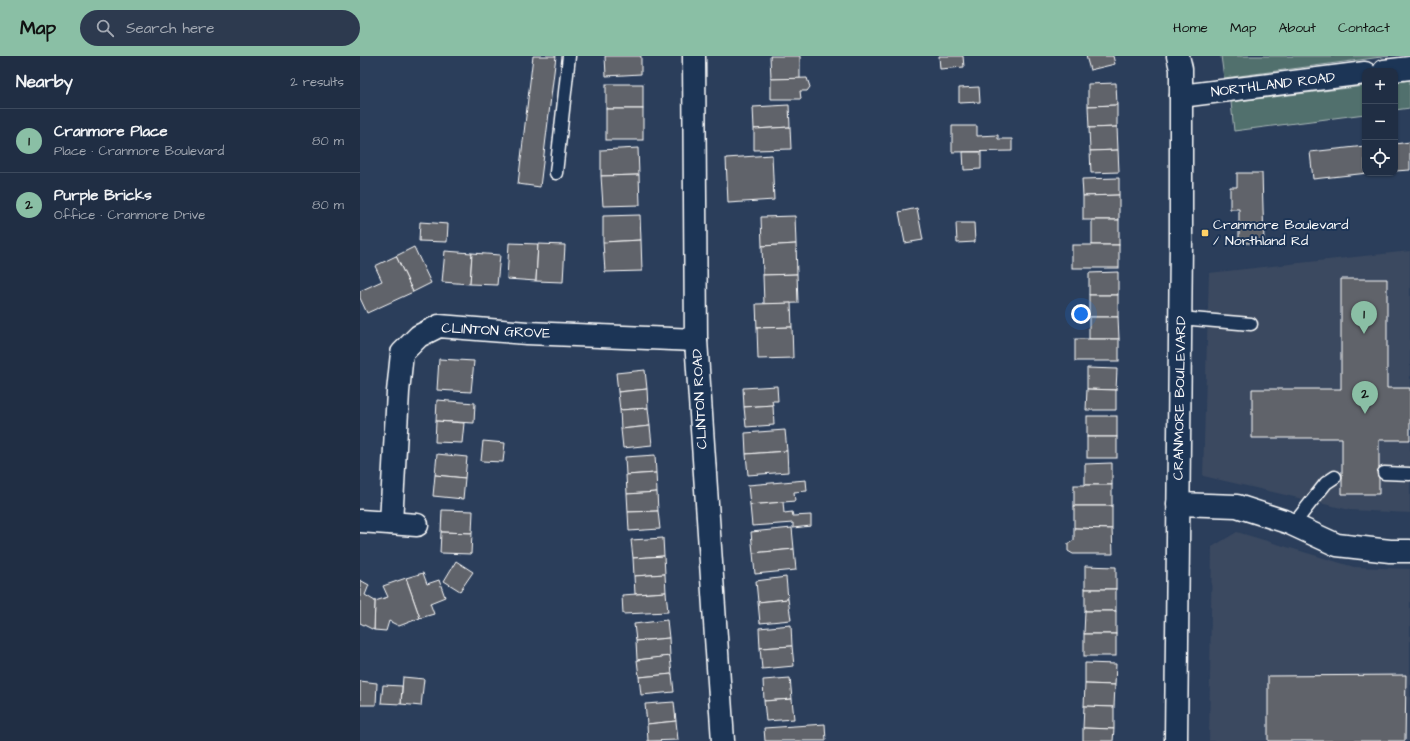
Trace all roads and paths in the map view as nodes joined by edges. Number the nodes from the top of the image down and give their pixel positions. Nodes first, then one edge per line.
1 (569, 56) edge
2 (694, 56) edge
3 (1178, 56) edge
4 (1410, 68) edge
5 (1398, 69) edge
6 (1362, 73) edge
7 (1181, 96) junction
8 (556, 173) dead end
9 (1180, 318) junction
10 (1252, 324) dead end
11 (696, 340) junction
12 (1384, 473) dead end
13 (1410, 474) edge
14 (1335, 477) dead end
15 (1178, 504) junction
16 (360, 521) edge
17 (392, 523) junction
18 (1293, 524) junction
19 (417, 525) dead end
20 (1410, 551) edge
21 (723, 741) edge
22 (1176, 741) edge

1 - 8 lane
2 - 11 street, CLINTON ROAD
3 - 7 street, CRANMORE BOULEVARD
4 - 5 street
6 - 7 street, NORTHLAND ROAD
7 - 9 street, CRANMORE BOULEVARD
9 - 10 lane
9 - 15 street, CRANMORE BOULEVARD
11 - 17 street, CLINTON GROVE
11 - 21 street, CLINTON ROAD
12 - 13 lane
14 - 18 lane
15 - 18 street
15 - 22 street, CRANMORE BOULEVARD
16 - 17 street
17 - 19 street
18 - 20 street

